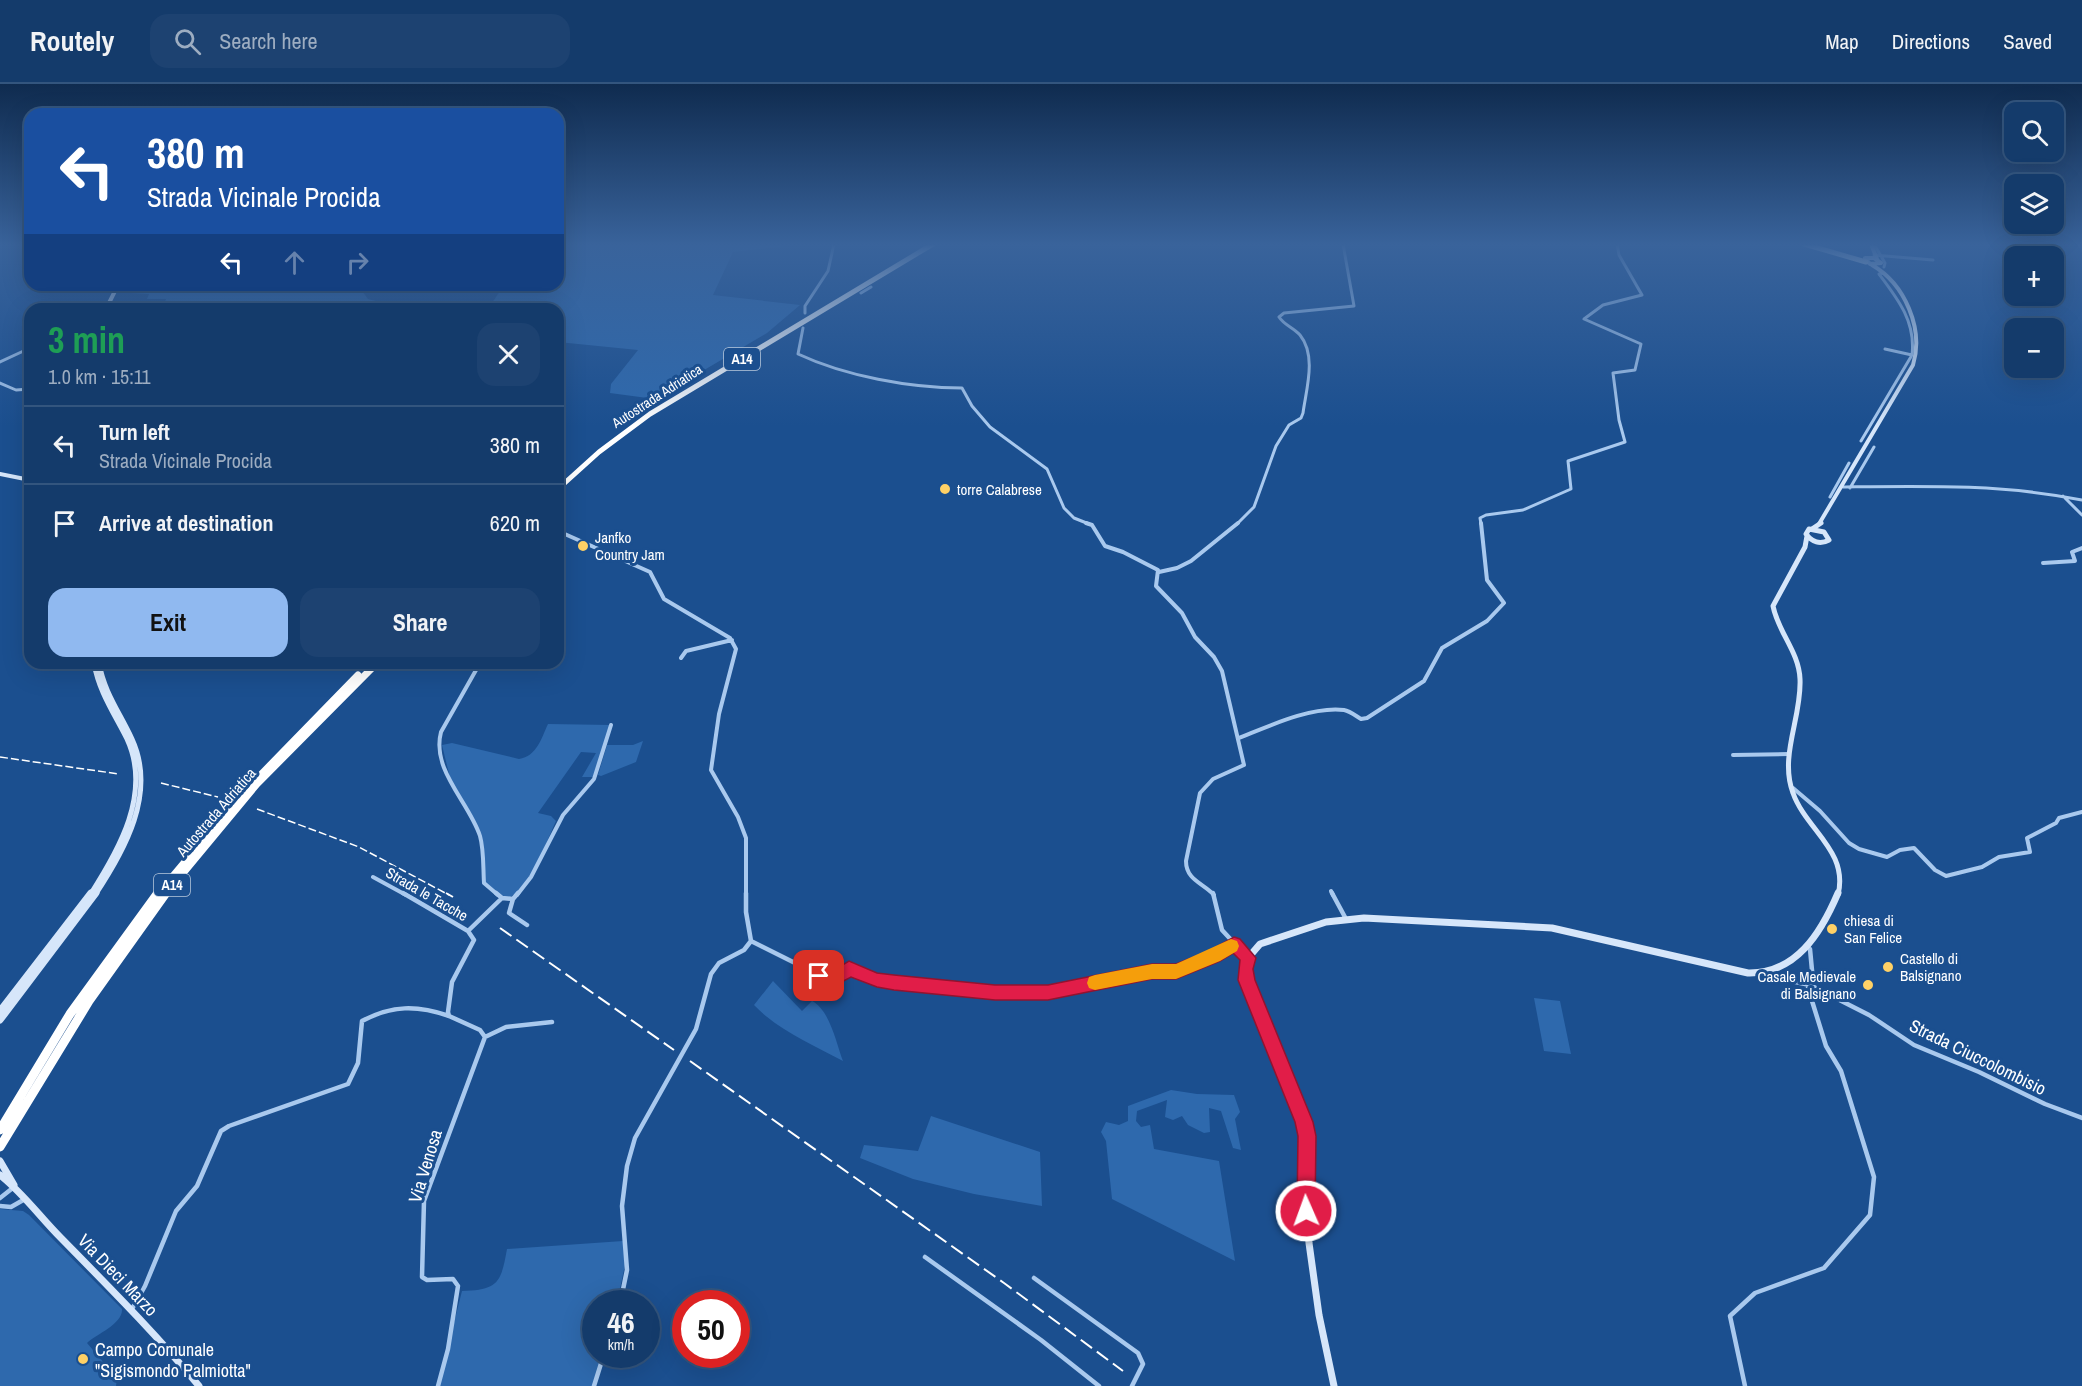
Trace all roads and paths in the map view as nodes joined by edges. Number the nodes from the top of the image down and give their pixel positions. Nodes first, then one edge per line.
1 (806, 305) edge
2 (826, 305) edge
3 (832, 305) edge
4 (1354, 305) edge
5 (1604, 305) edge
6 (1901, 305) edge
7 (1907, 305) edge
8 (805, 313) dead end
9 (802, 328) dead end
10 (1885, 349) dead end
11 (24, 351) edge
12 (1912, 355) junction
13 (1, 362) edge
14 (0, 383) edge
15 (24, 389) edge
16 (1876, 415) junction
17 (1882, 417) junction
18 (1861, 441) dead end
19 (1874, 447) dead end
20 (1849, 463) dead end
21 (0, 474) edge
22 (1842, 477) junction
23 (24, 479) edge
24 (1848, 479) junction
25 (564, 482) edge
26 (564, 483) edge
27 (1843, 487) junction
28 (1850, 488) junction
29 (2057, 495) joint
30 (2063, 496) junction
31 (1830, 497) dead end
32 (2082, 500) edge
33 (2082, 515) edge
34 (1822, 522) junction
35 (1812, 529) junction
36 (1824, 532) junction
37 (564, 534) edge
38 (1807, 536) junction
39 (1814, 541) junction
40 (1805, 547) junction
41 (2082, 548) edge
42 (2043, 563) dead end
43 (1159, 572) junction
44 (732, 640) junction
45 (681, 658) dead end
46 (95, 669) edge
47 (100, 669) edge
48 (364, 669) edge
49 (371, 669) edge
50 (477, 669) edge
51 (611, 725) dead end
52 (1239, 738) junction
53 (1791, 754) junction
54 (1733, 755) dead end
55 (1791, 788) junction
56 (2082, 812) edge
57 (373, 877) dead end
58 (1331, 891) dead end
59 (502, 898) junction
60 (513, 899) junction
61 (1346, 919) junction
62 (527, 925) dead end
63 (468, 931) junction
64 (751, 941) junction
65 (1234, 944) junction
66 (1807, 945) junction
67 (1248, 958) junction
68 (1767, 973) junction
69 (1810, 985) junction
70 (0, 1011) edge
71 (449, 1016) junction
72 (0, 1020) edge
73 (552, 1022) dead end
74 (485, 1035) junction
75 (2082, 1118) edge
76 (2, 1134) edge
77 (0, 1147) edge
78 (0, 1161) edge
79 (0, 1175) edge
80 (14, 1186) junction
81 (0, 1198) edge
82 (25, 1199) junction
83 (0, 1206) edge
84 (925, 1257) dead end
85 (1034, 1278) dead end
86 (623, 1290) edge
87 (131, 1310) junction
88 (600, 1368) edge
89 (199, 1386) edge
90 (438, 1386) edge
91 (594, 1386) edge
92 (1099, 1386) edge
93 (1132, 1386) edge
94 (1334, 1386) edge
95 (1745, 1386) edge

1 - 8 street
2 - 25 highway, Autostrada Adriatica / A14
3 - 26 highway, Autostrada Adriatica / A14
4 - 43 street
5 - 52 street
6 - 12 street
7 - 17 main road
9 - 43 street
10 - 12 street
11 - 13 street
12 - 16 street
14 - 15 street
16 - 17 street
16 - 18 street
17 - 24 main road
19 - 28 street
20 - 22 street
21 - 23 main road
22 - 24 street
22 - 31 street
24 - 27 main road
27 - 28 street
27 - 34 main road
28 - 29 street
29 - 30 street
30 - 32 street
30 - 33 street
34 - 35 main road
34 - 36 main road
35 - 36 main road
35 - 38 main road
36 - 39 main road
37 - 44 street
38 - 39 main road
38 - 40 main road
39 - 40 main road
40 - 53 main road
41 - 42 street
43 - 52 street
44 - 45 street
44 - 64 street
46 - 70 main road
47 - 72 main road
48 - 76 highway, Autostrada Adriatica / A14
49 - 76 highway, Autostrada Adriatica / A14
50 - 59 street
51 - 60 street
52 - 65 street
53 - 54 street
53 - 55 main road
55 - 56 street
55 - 66 main road
57 - 63 street, Strada le Tacche
58 - 61 street
59 - 60 street
59 - 63 street, Strada le Tacche
60 - 62 street
61 - 67 main road
61 - 68 main road
63 - 71 street, Strada le Tacche
64 - 65 street
64 - 86 street
65 - 67 street
66 - 68 main road
66 - 69 street
67 - 94 main road
68 - 69 street, Strada Ciuccolombisio
69 - 75 street, Strada Ciuccolombisio
69 - 95 street
71 - 74 street
71 - 87 street
73 - 74 street
74 - 90 street, Via Venosa
76 - 77 highway, Autostrada Adriatica / A14
78 - 80 main road
79 - 80 main road
80 - 81 street
80 - 82 main road, Via Dieci Marzo
82 - 83 street
82 - 87 main road, Via Dieci Marzo
84 - 92 street
85 - 93 street
87 - 89 main road, Via Dieci Marzo
88 - 91 street

